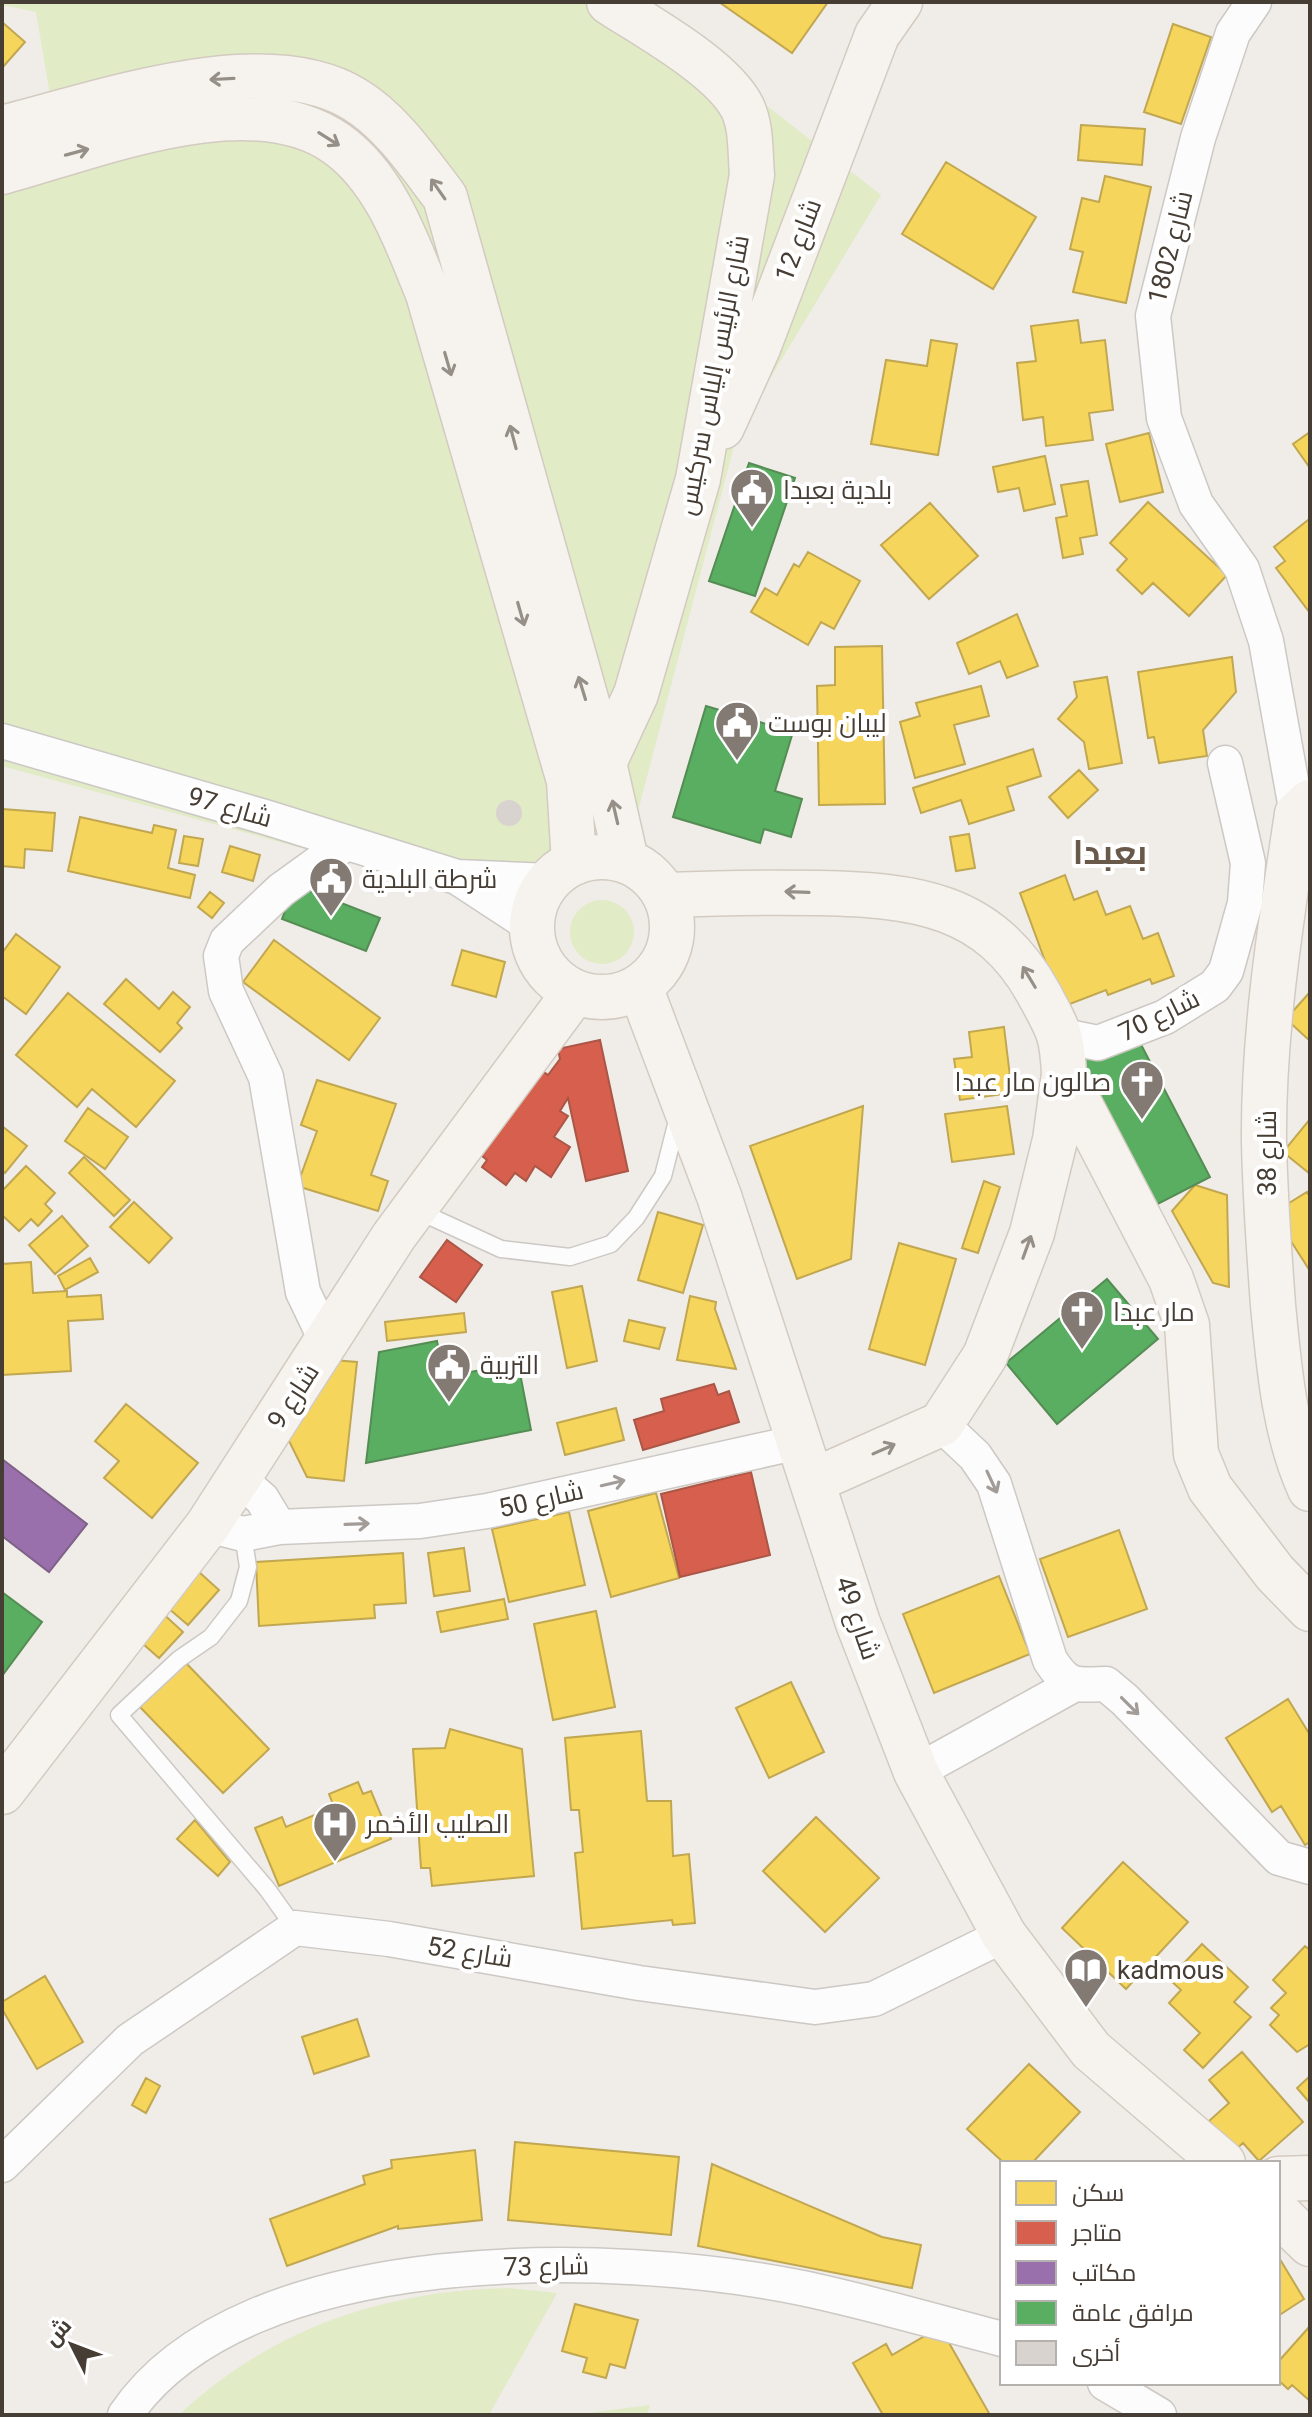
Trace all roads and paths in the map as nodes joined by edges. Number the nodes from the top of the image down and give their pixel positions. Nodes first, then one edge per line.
1 (609, 2) edge
2 (900, 2) edge
3 (1254, 2) edge
4 (2, 128) edge
5 (2, 172) edge
6 (698, 479) junction
7 (2, 741) edge
8 (1225, 763) dead end
9 (587, 772) junction
10 (1304, 808) edge
11 (346, 843) junction
12 (626, 860) junction
13 (562, 872) junction
14 (457, 877) junction
15 (665, 895) junction
16 (532, 926) junction
17 (640, 987) junction
18 (575, 992) junction
19 (1063, 1055) junction
20 (682, 1097) junction
21 (415, 1209) junction
22 (327, 1342) junction
23 (941, 1424) junction
24 (806, 1461) junction
25 (239, 1479) junction
26 (1310, 1489) edge
27 (279, 1527) junction
28 (225, 1530) junction
29 (1310, 1609) edge
30 (1073, 1685) junction
31 (916, 1772) junction
32 (2, 1792) edge
33 (1310, 1867) edge
34 (295, 1928) junction
35 (1004, 1935) junction
36 (1221, 2161) edge
37 (2, 2165) edge
38 (1310, 2178) edge
39 (1280, 2179) edge
40 (1280, 2215) edge
41 (1310, 2244) edge
42 (1000, 2338) edge
43 (1108, 2385) edge
44 (125, 2415) edge
45 (1159, 2415) edge

1 - 6 main road, شارع الرئيس إلياس سركيس
2 - 6 main road, شارع 12
3 - 10 street, شارع 1802
9 -> 4 main road
5 -> 9 main road
6 - 9 main road, شارع الرئيس إلياس سركيس
7 - 11 street, شارع 97
8 - 19 street, شارع 70
12 -> 9 main road
9 - 13 main road
10 - 26 main road, شارع 38
11 - 14 street, شارع 97
11 - 22 street
12 - 13 main road
12 - 15 main road
13 - 14 street, شارع 97
13 - 16 main road
14 - 16 street, شارع 97
15 - 17 main road
19 -> 15 main road
16 - 18 main road
17 - 18 main road
17 - 20 main road, شارع 49
18 - 21 main road, شارع 9
23 -> 19 main road
19 - 29 main road
20 - 21 lane
20 - 24 main road, شارع 49
21 - 22 main road, شارع 9
22 - 25 main road, شارع 9
24 -> 23 main road, شارع 50
23 -> 30 street
27 -> 24 street, شارع 50
24 - 31 main road, شارع 49
25 - 27 street
25 - 28 main road, شارع 9
27 - 28 street, شارع 50
28 - 32 main road, شارع 9
28 - 34 lane
30 - 31 street
30 -> 33 street
31 - 35 main road, شارع 49
34 - 35 street, شارع 52
34 - 37 street
35 - 36 main road, شارع 49
38 - 39 main road
40 - 41 main road
42 - 44 street, شارع 73
43 - 45 street

